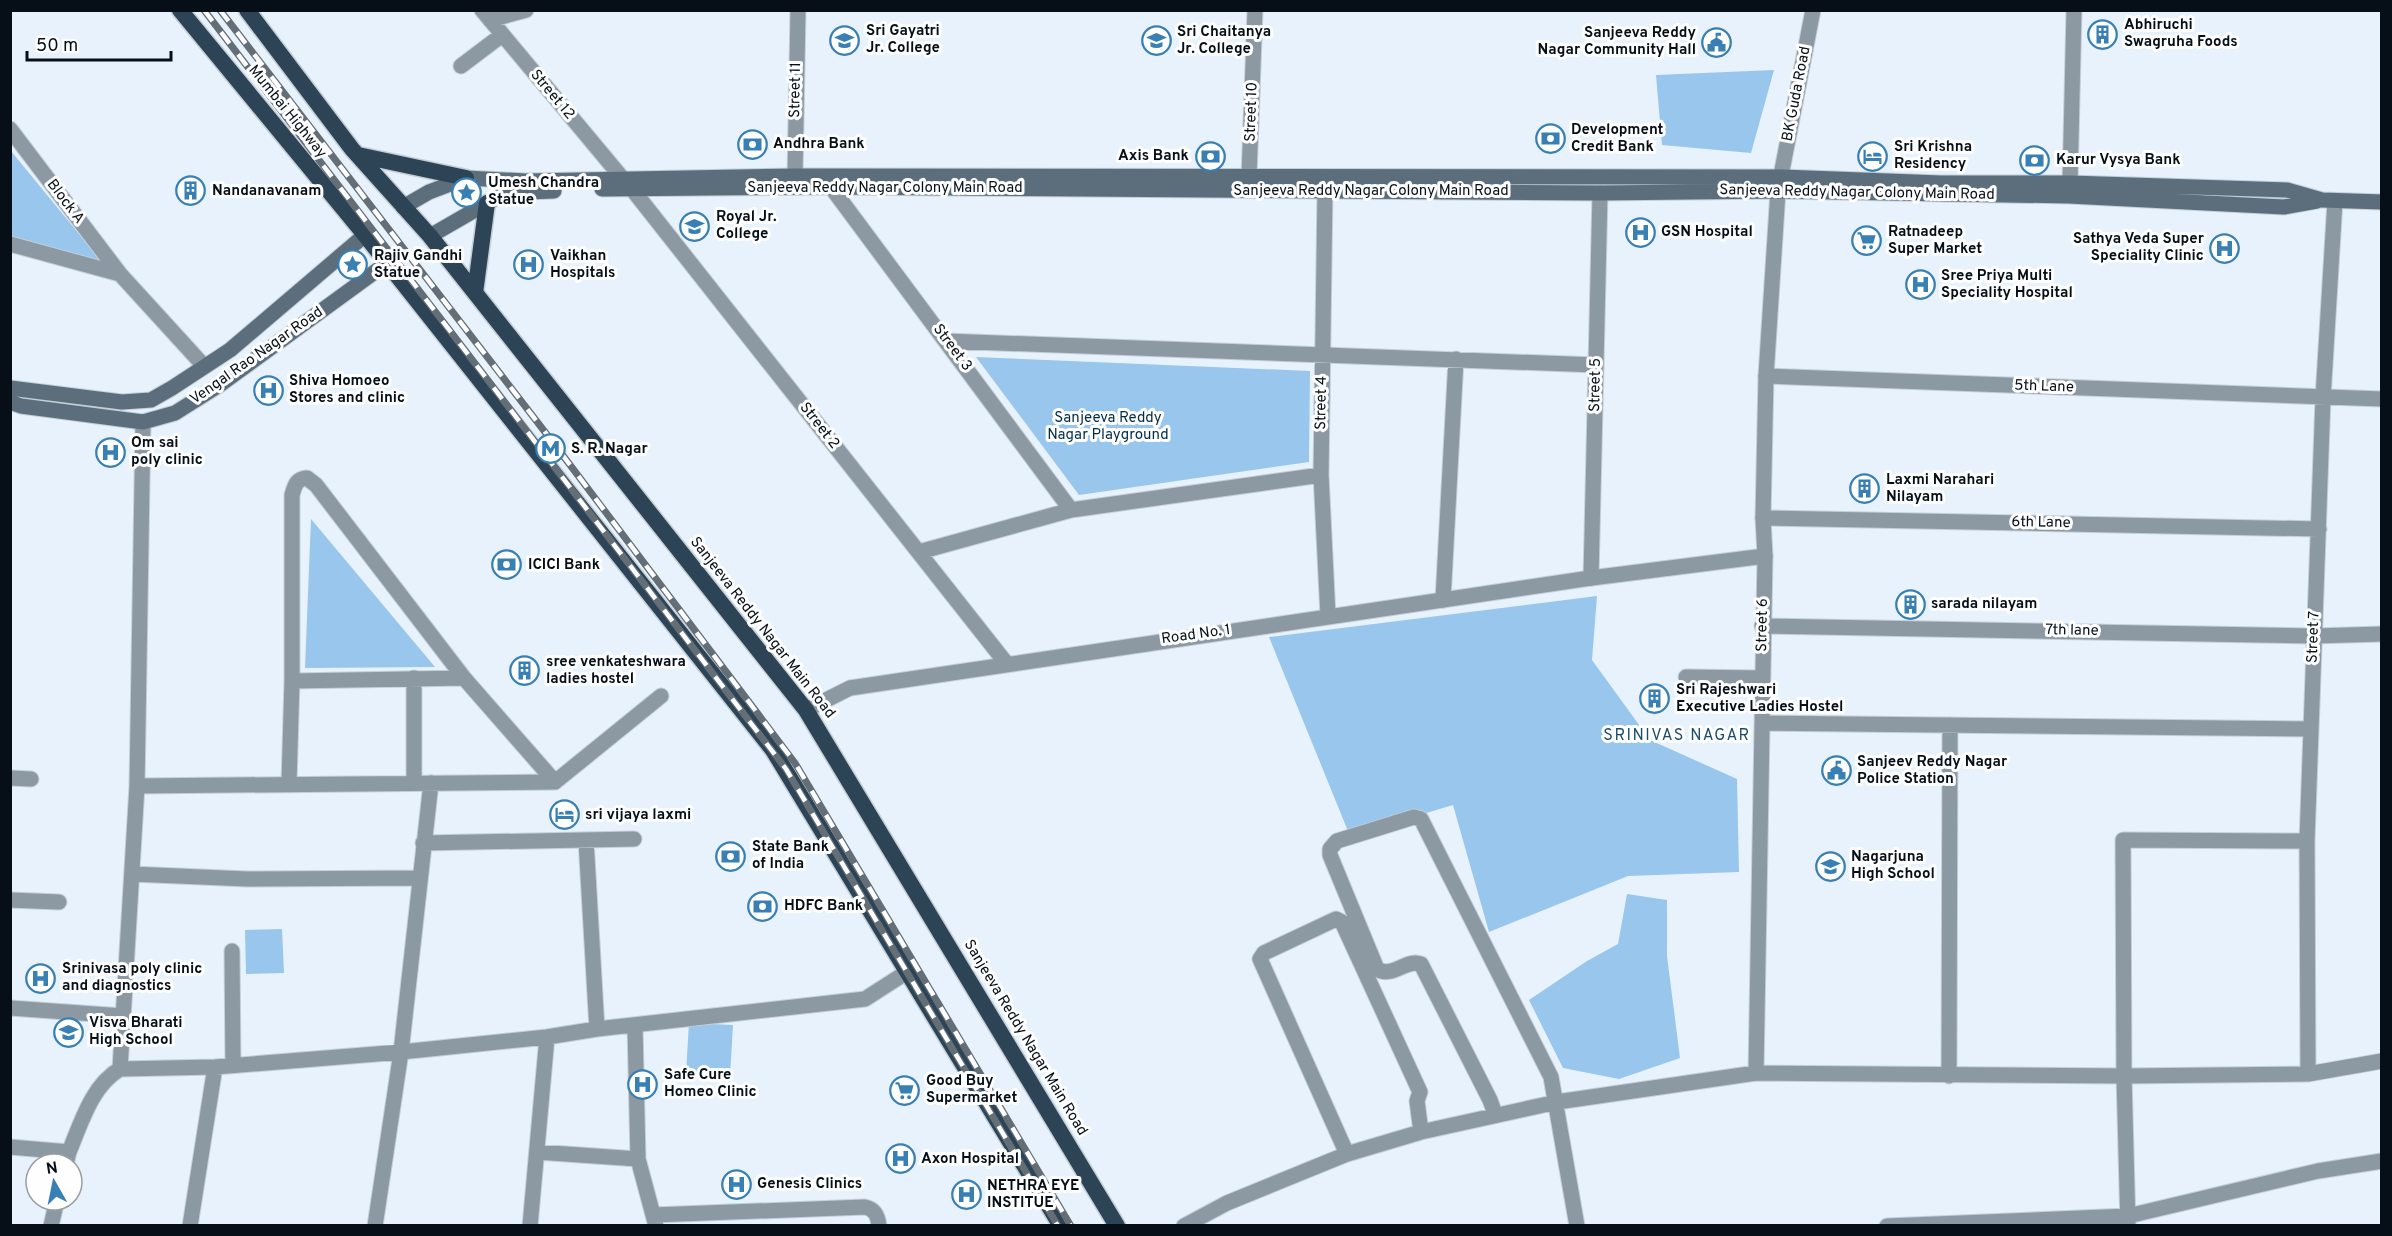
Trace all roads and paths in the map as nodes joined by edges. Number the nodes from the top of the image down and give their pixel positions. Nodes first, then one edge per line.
1 (180, 10) edge
2 (247, 10) edge
3 (526, 10) edge
4 (798, 10) edge
5 (1255, 10) edge
6 (1813, 10) edge
7 (2074, 10) edge
8 (486, 15) edge
9 (502, 34) junction
10 (461, 66) dead end
11 (10, 129) edge
12 (358, 155) junction
13 (795, 173) junction
14 (1249, 177) junction
15 (466, 178) junction
16 (488, 179) junction
17 (2070, 183) junction
18 (627, 184) junction
19 (1780, 184) junction
20 (831, 187) junction
21 (1325, 190) junction
22 (1600, 193) junction
23 (2329, 200) junction
24 (491, 201) junction
25 (2382, 202) edge
26 (403, 207) junction
27 (365, 236) junction
28 (430, 236) junction
29 (10, 244) edge
30 (387, 263) junction
31 (120, 274) junction
32 (475, 293) junction
33 (946, 341) junction
34 (1323, 356) junction
35 (1456, 359) junction
36 (1596, 365) junction
37 (204, 366) junction
38 (1766, 376) junction
39 (10, 388) edge
40 (2323, 398) junction
41 (2382, 399) edge
42 (10, 402) edge
43 (143, 422) junction
44 (1321, 475) junction
45 (1071, 510) junction
46 (1763, 518) junction
47 (2319, 529) junction
48 (919, 552) junction
49 (1765, 556) junction
50 (1591, 578) junction
51 (1443, 600) junction
52 (1328, 616) junction
53 (1762, 626) junction
54 (2382, 634) edge
55 (2314, 636) junction
56 (1006, 663) junction
57 (1686, 677) dead end
58 (414, 678) junction
59 (464, 678) junction
60 (1762, 678) junction
61 (292, 681) junction
62 (662, 696) dead end
63 (806, 710) junction
64 (1762, 723) junction
65 (1950, 725) junction
66 (2312, 729) junction
67 (10, 778) edge
68 (31, 779) dead end
69 (555, 782) junction
70 (289, 783) junction
71 (414, 783) junction
72 (431, 783) junction
73 (138, 786) junction
74 (634, 839) dead end
75 (586, 840) junction
76 (2307, 841) junction
77 (423, 843) junction
78 (132, 874) junction
79 (420, 878) junction
80 (10, 900) edge
81 (59, 902) dead end
82 (232, 951) dead end
83 (907, 972) junction
84 (10, 1008) edge
85 (123, 1016) junction
86 (635, 1026) junction
87 (597, 1029) junction
88 (547, 1037) junction
89 (400, 1052) junction
90 (2382, 1060) edge
91 (233, 1065) junction
92 (215, 1067) junction
93 (120, 1068) junction
94 (1756, 1073) junction
95 (2308, 1074) junction
96 (1949, 1076) junction
97 (2124, 1076) junction
98 (1557, 1102) junction
99 (1495, 1114) junction
100 (1420, 1132) junction
101 (10, 1147) edge
102 (36, 1152) edge
103 (70, 1152) edge
104 (537, 1152) junction
105 (1347, 1154) junction
106 (638, 1159) junction
107 (2382, 1161) edge
108 (655, 1220) edge
109 (2128, 1221) edge
110 (2010, 1223) edge
111 (190, 1226) edge
112 (375, 1226) edge
113 (530, 1226) edge
114 (879, 1226) edge
115 (1061, 1226) edge
116 (1117, 1226) edge
117 (1184, 1226) edge
118 (1577, 1226) edge
119 (1887, 1226) edge

1 - 27 highway, Mumbai Highway
2 - 12 highway, Mumbai Highway
3 - 8 street
4 - 13 street, Street 11
5 - 14 street, Street 10
6 - 19 street, BK Guda Road
7 - 17 street
8 - 9 street, Street 12
9 - 10 street
9 - 18 street, Street 12
11 - 31 street, Block A
12 - 15 highway
12 - 26 highway, Mumbai Highway
13 - 14 main road, Sanjeeva Reddy Nagar Colony Main Road
13 - 18 main road, Sanjeeva Reddy Nagar Colony Main Road
14 - 19 main road, Sanjeeva Reddy Nagar Colony Main Road
15 - 16 main road, Sanjeeva Reddy Nagar Colony Main Road
15 - 26 main road
16 - 18 main road, Sanjeeva Reddy Nagar Colony Main Road
16 - 24 main road
17 - 19 main road
17 - 23 main road
18 - 20 main road, Sanjeeva Reddy Nagar Colony Main Road
18 - 24 main road, Sanjeeva Reddy Nagar Colony Main Road
18 - 48 street, Street 2
19 - 22 main road, Sanjeeva Reddy Nagar Colony Main Road
19 - 23 main road, Sanjeeva Reddy Nagar Colony Main Road
19 - 38 street, Street 6
20 - 21 main road, Sanjeeva Reddy Nagar Colony Main Road
20 - 33 street, Street 3
21 - 22 main road, Sanjeeva Reddy Nagar Colony Main Road
21 - 34 street, Street 4
22 - 36 street, Street 5
23 - 25 main road
23 - 40 street, Street 7
24 - 28 main road, Sanjeeva Reddy Nagar Colony Main Road
24 - 32 highway
26 - 28 highway, Mumbai Highway
27 - 30 highway, Mumbai Highway
27 - 37 main road, Vengal Rao Nagar Road
28 - 32 highway, Sanjeeva Reddy Nagar Main Road
29 - 31 street
30 - 43 main road, Vengal Rao Nagar Road
30 - 83 highway
31 - 37 street, Block A
32 - 63 highway, Sanjeeva Reddy Nagar Main Road
33 - 34 street
33 - 45 street, Street 3
34 - 35 street
34 - 44 street, Street 4
35 - 36 street
35 - 51 street
36 - 50 street, Street 5
37 - 39 main road, Vengal Rao Nagar Road
38 - 40 street, 5th Lane
38 - 46 street, Street 6
40 - 41 street
40 - 47 street, Street 7
42 - 43 main road, Vengal Rao Nagar Road
43 - 73 street
44 - 45 street
44 - 52 street, Street 4
45 - 48 street
46 - 47 street, 6th Lane
46 - 49 street, Street 6
47 - 55 street, Street 7
48 - 56 street, Street 2
49 - 50 street, Road No. 1
49 - 53 street, Street 6
50 - 51 street, Road No. 1
51 - 52 street, Road No. 1
52 - 56 street, Road No. 1
53 - 55 street, 7th lane
53 - 60 street, Street 6
54 - 55 street, 7th lane
55 - 66 street, Street 7
56 - 63 street, Road No. 1
57 - 60 street
58 - 59 street
58 - 61 street
58 - 71 street
59 - 61 street
59 - 69 street
60 - 64 street, Street 6
61 - 70 street
62 - 69 street
63 - 116 highway, Sanjeeva Reddy Nagar Main Road
64 - 65 street
64 - 94 street, Street 6
65 - 66 street
65 - 96 street
66 - 76 street, Street 7
67 - 68 street
69 - 72 street
70 - 71 street
70 - 73 street
71 - 72 street
72 - 77 street
73 - 78 street
74 - 75 street
75 - 77 street
75 - 87 street
76 - 95 street, Street 7
76 - 97 street
77 - 79 street
78 - 79 street
78 - 85 street
79 - 89 street
80 - 81 street
82 - 91 street
83 - 86 street
83 - 115 highway
84 - 85 street
85 - 93 street
86 - 87 street
86 - 106 street
87 - 88 street
88 - 89 street
88 - 104 street
89 - 91 street
89 - 112 street
90 - 95 street
91 - 92 street
92 - 93 street
92 - 111 street
93 - 103 street
94 - 96 street
94 - 98 street
95 - 97 street
96 - 97 street
97 - 109 street
98 - 99 street
98 - 99 street
98 - 118 street
99 - 100 street
100 - 105 street
100 - 105 street
101 - 102 street
104 - 106 street
104 - 113 street
105 - 117 street
106 - 108 street
107 - 109 street
108 - 114 street
109 - 110 street
110 - 119 street

